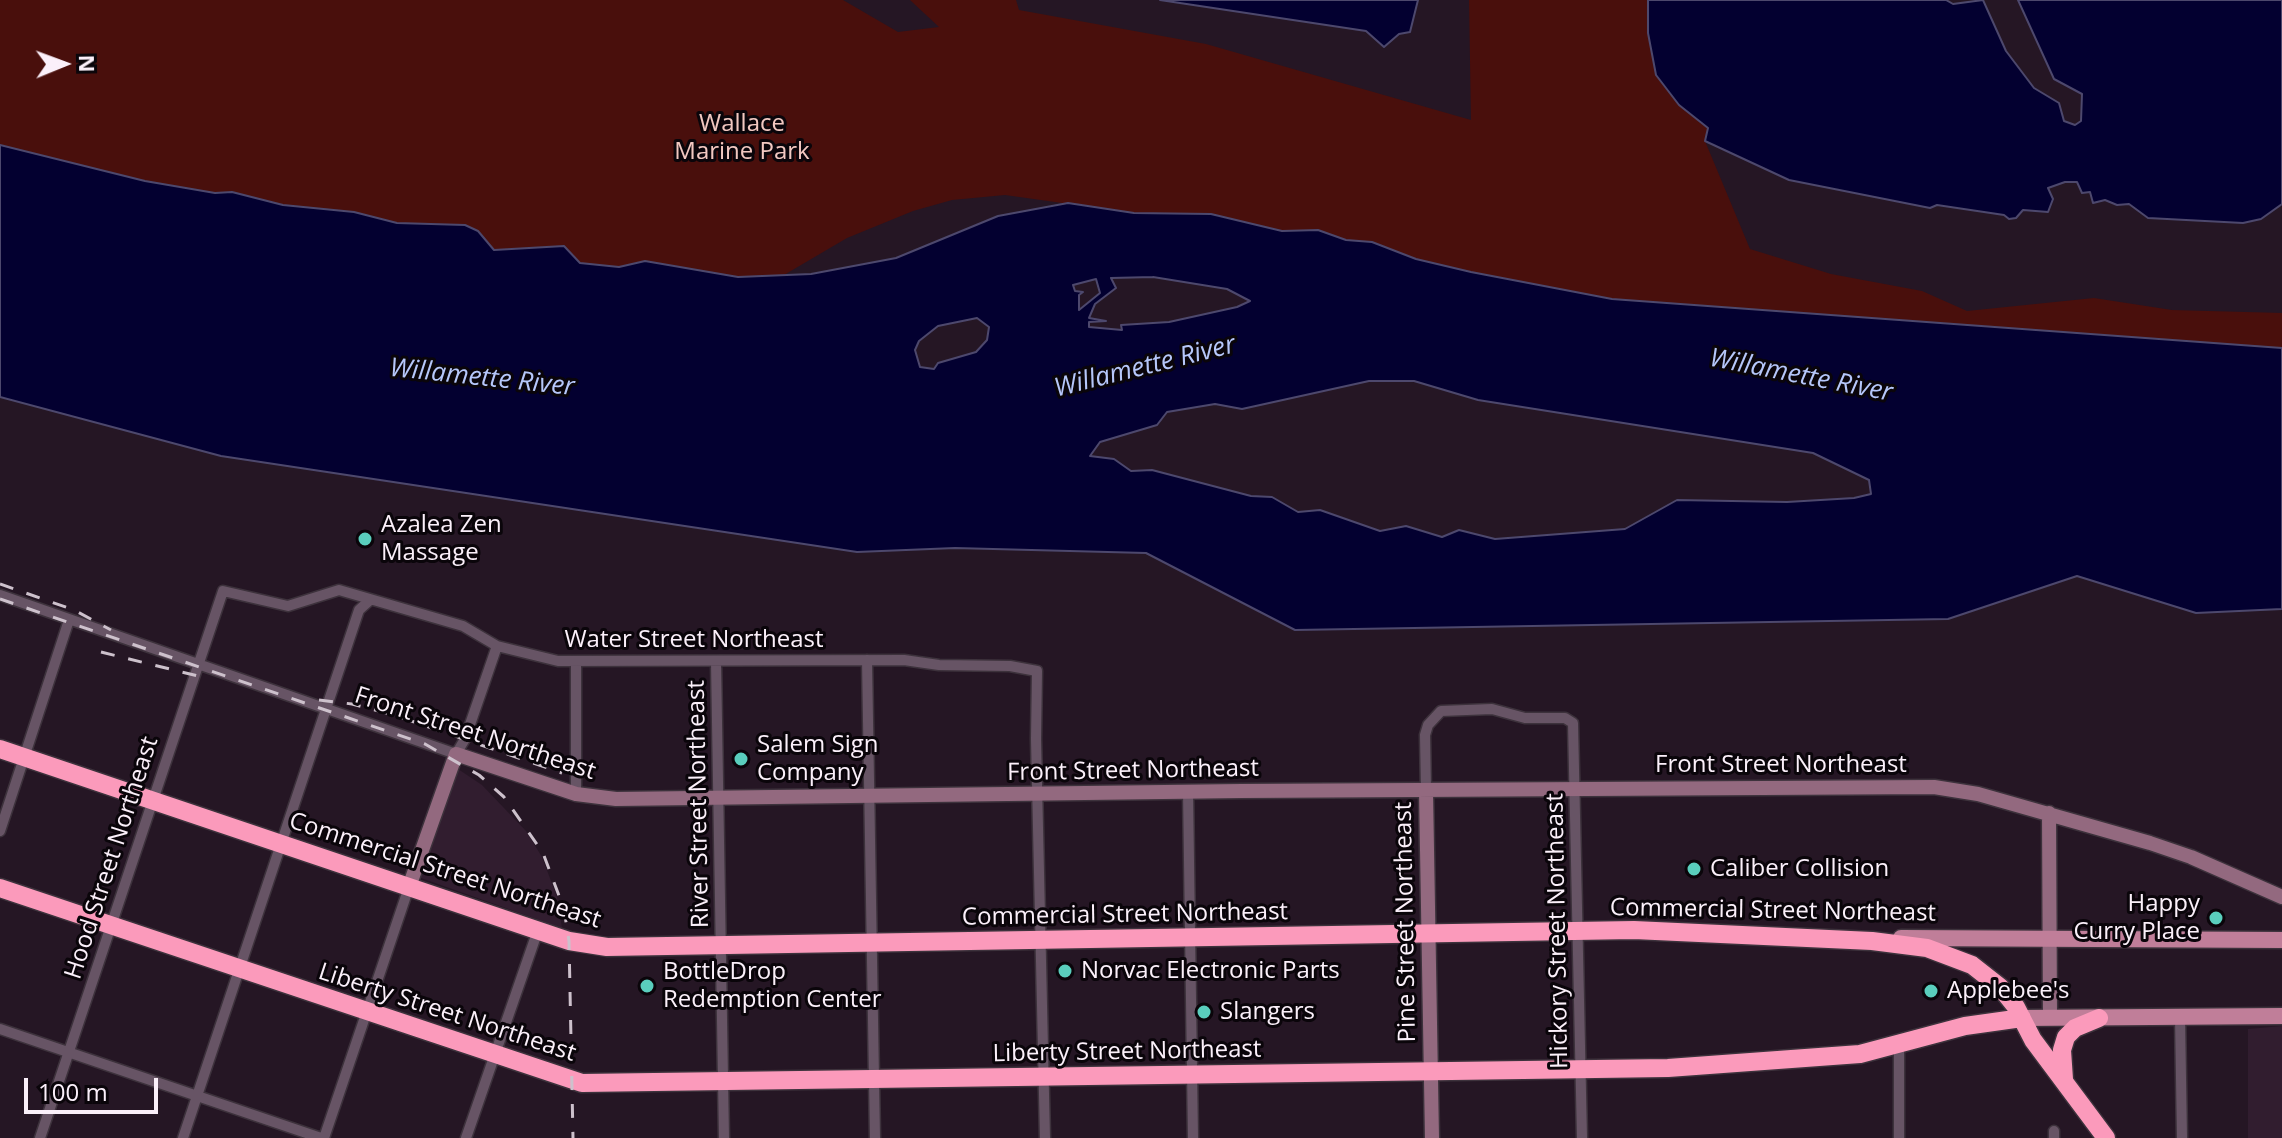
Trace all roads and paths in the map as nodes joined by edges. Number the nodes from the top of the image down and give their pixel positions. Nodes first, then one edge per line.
1 (223, 591) joint
2 (0, 595) edge
3 (370, 600) junction
4 (69, 620) junction
5 (497, 646) junction
6 (867, 660) junction
7 (716, 662) junction
8 (576, 663) junction
9 (198, 665) junction
10 (325, 708) junction
11 (1441, 711) joint
12 (0, 749) edge
13 (456, 754) junction
14 (25, 758) junction
15 (1575, 789) junction
16 (1188, 791) junction
17 (1426, 791) junction
18 (576, 794) junction
19 (1037, 794) junction
20 (869, 797) junction
21 (717, 799) junction
22 (152, 800) junction
23 (2049, 813) junction
24 (0, 831) edge
25 (281, 843) junction
26 (409, 887) junction
27 (0, 888) edge
28 (2282, 897) edge
29 (112, 925) junction
30 (538, 930) junction
31 (1575, 932) junction
32 (1427, 933) junction
33 (1189, 939) junction
34 (2282, 940) edge
35 (1040, 941) junction
36 (1872, 941) junction
37 (2049, 941) junction
38 (871, 944) junction
39 (721, 946) junction
40 (239, 968) junction
41 (367, 1012) junction
42 (2282, 1016) edge
43 (2180, 1017) junction
44 (2022, 1018) junction
45 (2050, 1018) junction
46 (2099, 1018) junction
47 (0, 1029) edge
48 (1899, 1046) junction
49 (69, 1052) junction
50 (496, 1055) junction
51 (1581, 1070) junction
52 (1430, 1071) junction
53 (1192, 1075) junction
54 (1043, 1077) junction
55 (2064, 1079) junction
56 (873, 1080) junction
57 (723, 1082) junction
58 (197, 1095) junction
59 (40, 1138) edge
60 (183, 1138) edge
61 (322, 1138) edge
62 (466, 1138) edge
63 (724, 1138) edge
64 (875, 1138) edge
65 (1045, 1138) edge
66 (1193, 1138) edge
67 (1432, 1138) edge
68 (1582, 1138) edge
69 (1899, 1138) edge
70 (2106, 1138) edge
71 (2182, 1138) edge

1 - 3 street, Water Street Northeast
1 - 9 street, Hood Street Northeast
2 - 4 street, Front Street Northeast
3 - 5 street, Water Street Northeast
3 - 10 street
4 - 9 street, Front Street Northeast
4 - 14 street
5 - 8 street, Water Street Northeast
5 - 13 street
6 - 7 street, Water Street Northeast
6 - 19 street, Water Street Northeast
6 - 20 street
7 - 8 street, Water Street Northeast
7 - 21 street, River Street Northeast
8 - 18 street
9 - 10 street, Front Street Northeast
9 - 22 street, Hood Street Northeast
10 - 13 street, Front Street Northeast
10 - 25 street
11 - 15 street, Hickory Street Northeast
11 - 17 street, Pine Street Northeast
12 - 14 highway, Commercial Street Northeast
13 - 18 street, Front Street Northeast
13 - 26 street
14 - 22 highway, Commercial Street Northeast
14 - 24 street
15 - 17 street, Front Street Northeast
15 - 23 street, Front Street Northeast
15 - 31 street, Hickory Street Northeast
16 - 17 street, Front Street Northeast
16 - 19 street, Front Street Northeast
16 - 33 street
17 - 32 street, Pine Street Northeast
18 - 21 street, Front Street Northeast
19 - 20 street, Front Street Northeast
19 - 35 street
20 - 21 street, Front Street Northeast
20 - 38 street
21 - 39 street, River Street Northeast
22 - 25 highway, Commercial Street Northeast
22 - 29 street, Hood Street Northeast
23 - 28 street, Front Street Northeast
23 - 37 street
25 - 26 highway, Commercial Street Northeast
25 - 40 street
26 - 30 highway, Commercial Street Northeast
26 - 41 street
27 - 29 highway, Liberty Street Northeast
29 - 40 highway, Liberty Street Northeast
29 - 49 street, Hood Street Northeast
30 - 39 highway, Commercial Street Northeast
30 - 50 street
31 - 32 highway, Commercial Street Northeast
31 - 36 highway, Commercial Street Northeast
31 - 51 street, Hickory Street Northeast
32 - 33 highway, Commercial Street Northeast
32 - 52 street, Pine Street Northeast
33 - 35 highway, Commercial Street Northeast
33 - 53 street
34 - 37 main road, Commercial Street Northeast
35 - 38 highway, Commercial Street Northeast
35 - 54 street
36 - 37 main road, Commercial Street Northeast
36 - 44 highway
37 - 45 street
38 - 39 highway, Commercial Street Northeast
38 - 56 street
39 - 57 street, River Street Northeast
40 - 41 highway, Liberty Street Northeast
40 - 58 street
41 - 50 highway, Liberty Street Northeast
41 - 61 street
42 - 43 main road, Liberty Street Northeast
43 - 46 main road, Liberty Street Northeast
43 - 71 street
44 - 45 main road, Liberty Street Northeast
44 - 48 highway, Liberty Street Northeast
44 - 55 highway
45 - 46 main road, Liberty Street Northeast
46 - 55 highway
47 - 49 street
48 - 51 highway, Liberty Street Northeast
48 - 69 street
49 - 58 street
49 - 59 street, Hood Street Northeast
50 - 57 highway, Liberty Street Northeast
50 - 62 street
51 - 52 highway, Liberty Street Northeast
51 - 68 street, Hickory Street Northeast
52 - 53 highway, Liberty Street Northeast
52 - 67 street, Pine Street Northeast
53 - 54 highway, Liberty Street Northeast
53 - 66 street
54 - 56 highway, Liberty Street Northeast
54 - 65 street
55 - 70 highway
56 - 57 highway, Liberty Street Northeast
56 - 64 street
57 - 63 street, River Street Northeast
58 - 60 street
58 - 61 street

